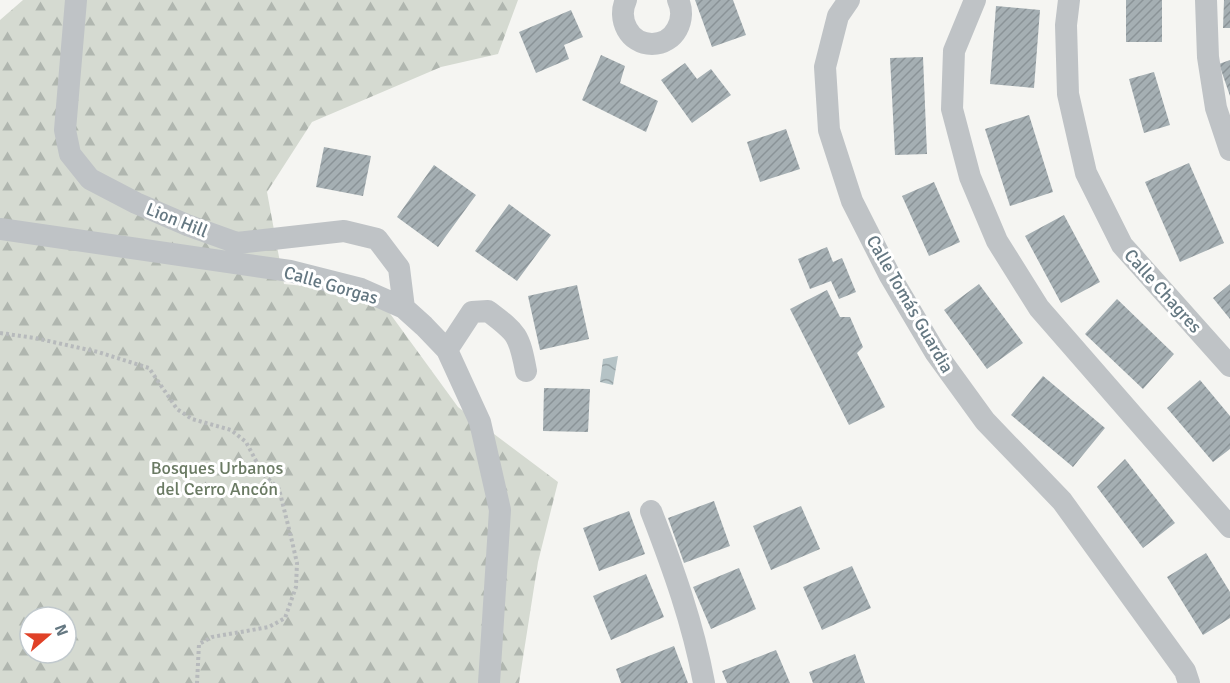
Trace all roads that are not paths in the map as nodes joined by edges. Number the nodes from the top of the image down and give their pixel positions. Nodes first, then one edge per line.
1 (76, 0) edge
2 (626, 0) edge
3 (678, 0) edge
4 (849, 0) edge
5 (975, 0) edge
6 (1069, 0) edge
7 (1206, 0) edge
8 (1230, 150) edge
9 (0, 229) edge
10 (404, 308) junction
11 (447, 350) junction
12 (1230, 366) edge
13 (526, 371) dead end
14 (651, 511) dead end
15 (1230, 527) edge
16 (489, 683) edge
17 (704, 683) edge
18 (1189, 683) edge

1 - 10 street, Lion Hill
2 - 3 street
4 - 18 street, Calle Tomás Guardia
5 - 15 street
6 - 12 street, Calle Chagres
7 - 8 street
9 - 10 street, Calle Gorgas
10 - 11 street, Calle Gorgas
11 - 13 street
11 - 16 street, Calle Gorgas
14 - 17 street

